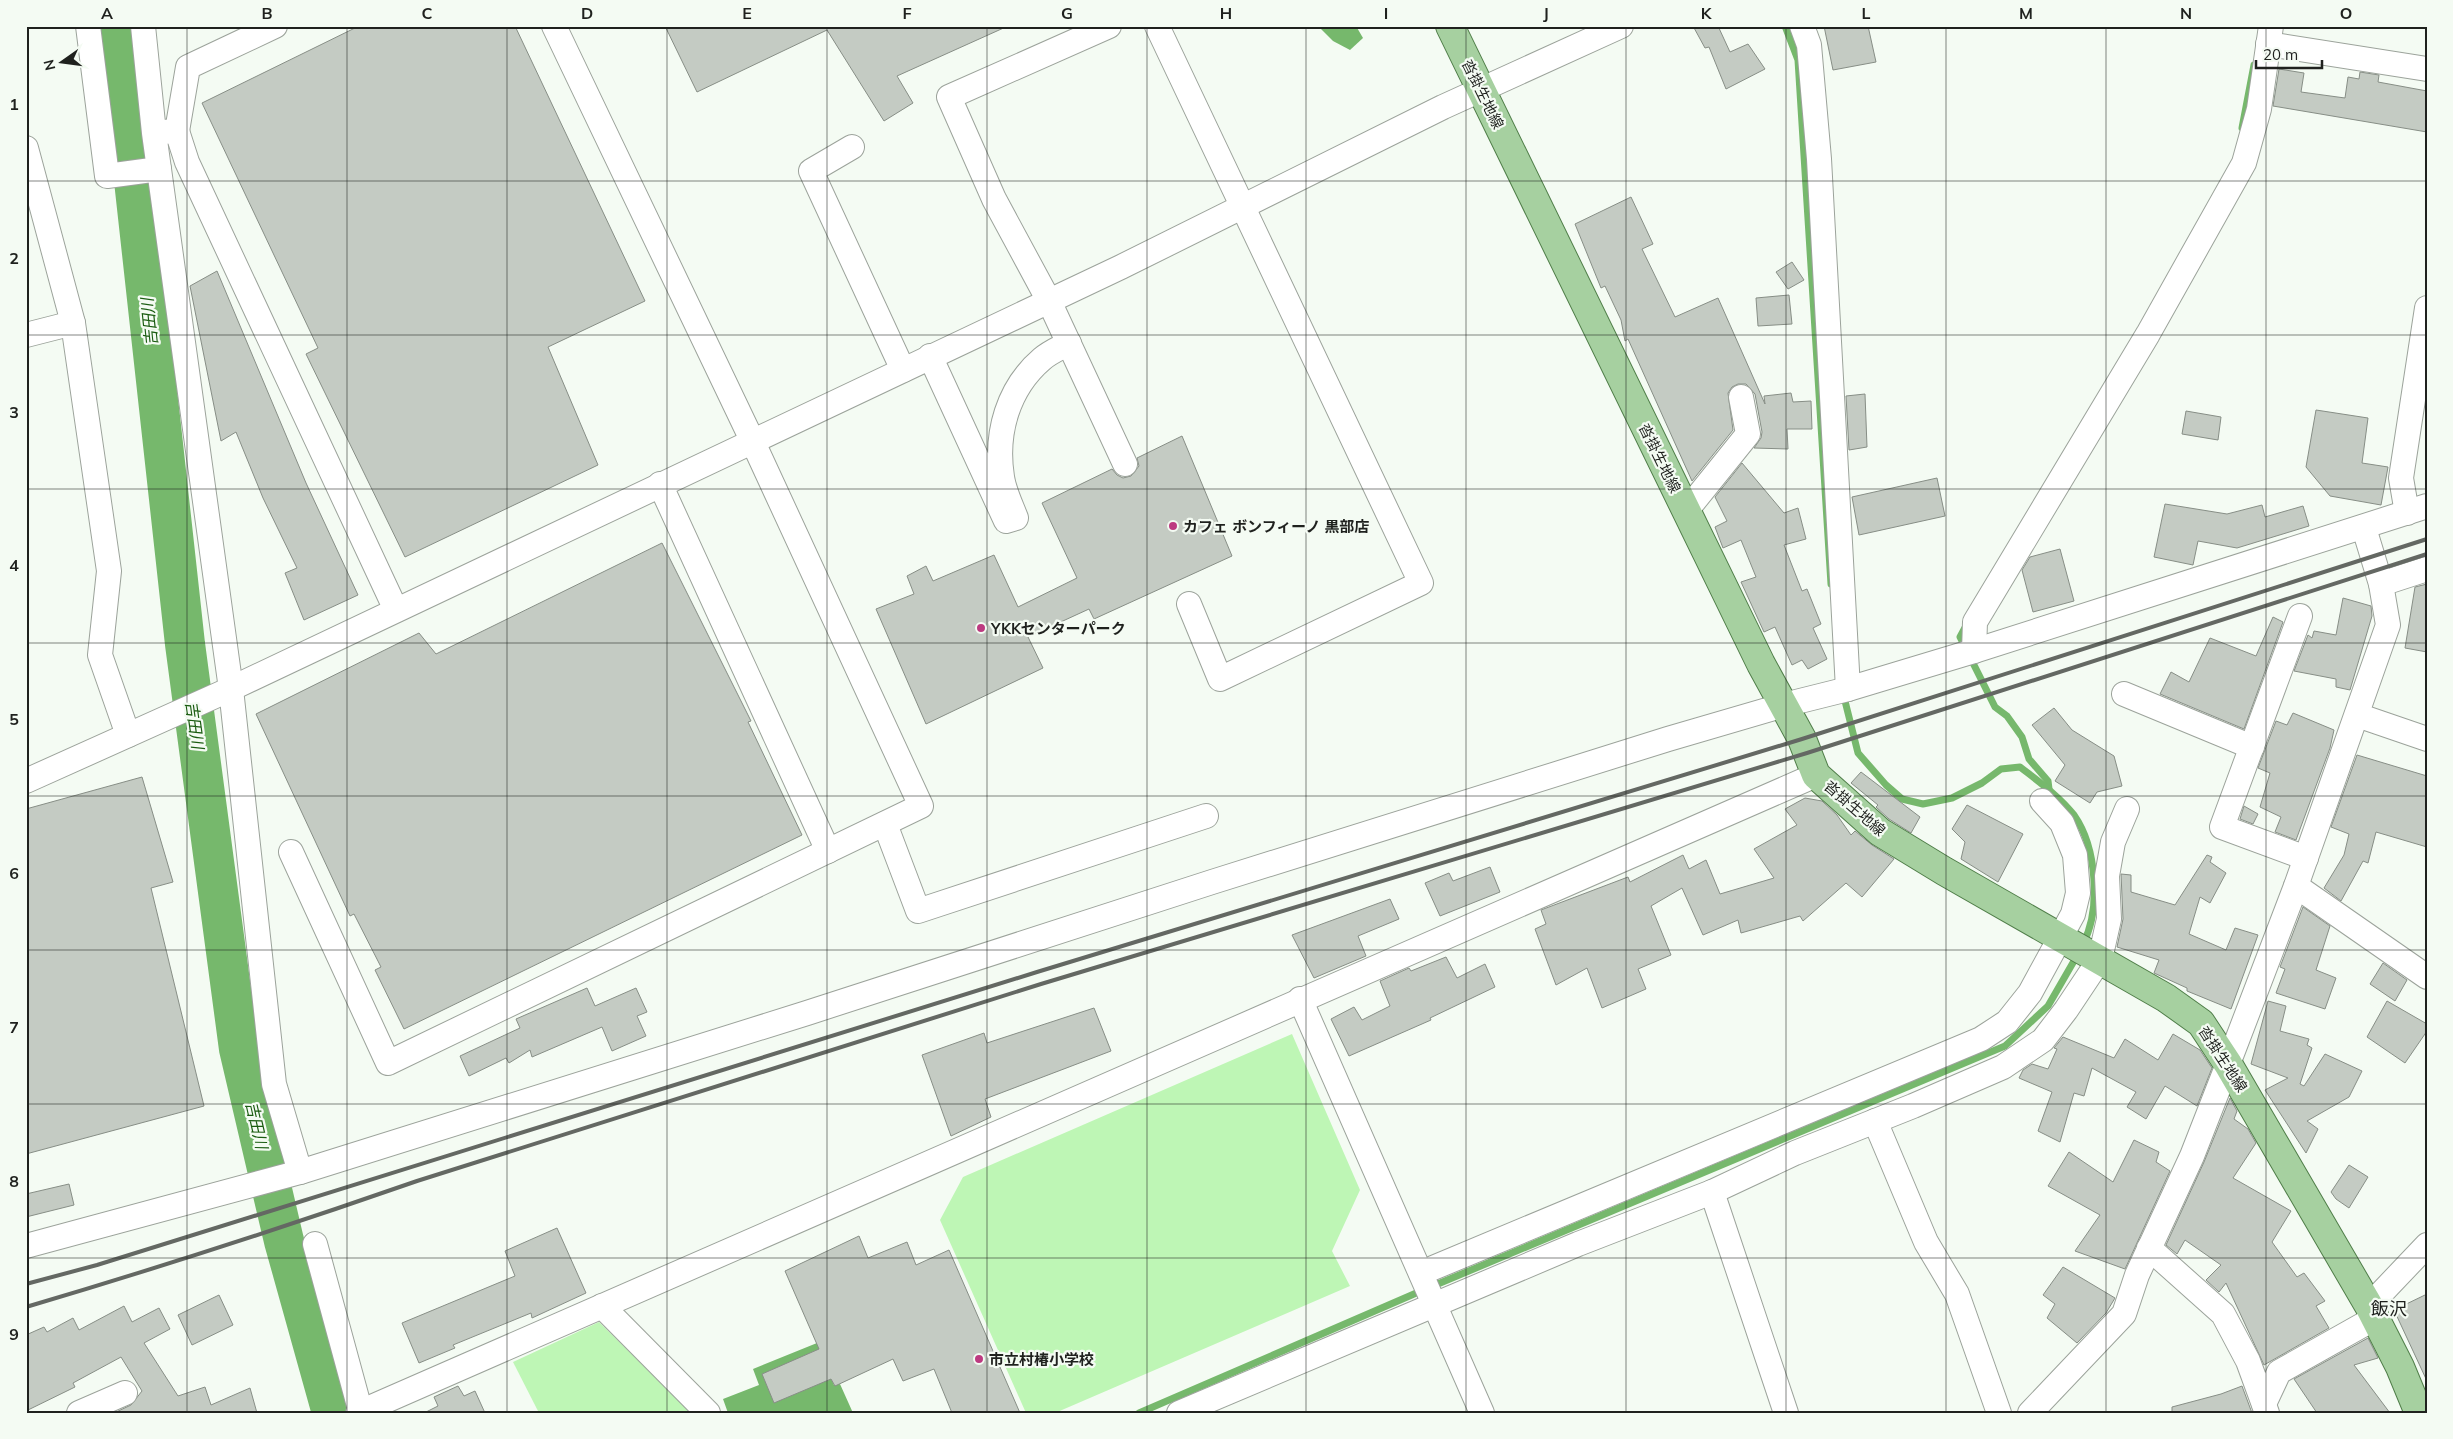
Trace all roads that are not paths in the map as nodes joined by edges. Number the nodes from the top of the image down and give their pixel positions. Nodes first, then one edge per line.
1 (88, 26) edge
2 (143, 26) edge
3 (274, 26) edge
4 (554, 26) edge
5 (1109, 26) edge
6 (1157, 26) edge
7 (1450, 26) edge
8 (1621, 26) edge
9 (1802, 26) edge
10 (2270, 35) edge
11 (2427, 69) edge
12 (1481, 90) junction
13 (165, 132) junction
14 (852, 147) dead end
15 (26, 148) edge
16 (158, 169) junction
17 (1241, 207) junction
18 (1049, 301) junction
19 (2427, 308) edge
20 (73, 323) junction
21 (26, 335) edge
22 (1069, 343) junction
23 (930, 356) junction
24 (903, 370) junction
25 (1741, 397) dead end
26 (752, 440) junction
27 (1125, 464) dead end
28 (660, 484) junction
29 (2417, 510) edge
30 (1686, 511) junction
31 (2364, 528) junction
32 (2427, 569) edge
33 (2381, 584) junction
34 (1189, 604) dead end
35 (396, 610) junction
36 (2300, 616) dead end
37 (1974, 651) junction
38 (1848, 689) junction
39 (227, 690) junction
40 (2124, 694) dead end
41 (1784, 705) junction
42 (2357, 715) junction
43 (128, 735) junction
44 (2427, 739) edge
45 (2252, 746) junction
46 (1816, 775) junction
47 (26, 781) edge
48 (2042, 801) dead end
49 (2127, 808) dead end
50 (1206, 816) dead end
51 (885, 824) junction
52 (828, 851) junction
53 (291, 852) dead end
54 (2306, 858) junction
55 (2296, 886) junction
56 (2078, 947) junction
57 (2427, 977) edge
58 (1300, 999) junction
59 (2228, 1064) junction
60 (1875, 1121) junction
61 (300, 1172) junction
62 (1712, 1192) junction
63 (315, 1244) dead end
64 (2427, 1245) edge
65 (26, 1246) edge
66 (2149, 1248) junction
67 (1421, 1273) junction
68 (602, 1306) junction
69 (1435, 1306) junction
70 (2372, 1312) junction
71 (125, 1393) dead end
72 (2266, 1408) edge
73 (360, 1412) edge
74 (79, 1413) edge
75 (708, 1413) edge
76 (1179, 1413) edge
77 (1482, 1413) edge
78 (1786, 1413) edge
79 (1999, 1413) edge
80 (2030, 1413) edge
81 (2419, 1413) edge

1 - 16 street
2 - 13 street
3 - 13 street
4 - 26 street
5 - 18 street
6 - 17 street
7 - 12 main road, 沓掛生地線
8 - 12 street
9 - 38 street
10 - 11 street
10 - 37 street
12 - 17 street
12 - 30 main road, 沓掛生地線
13 - 16 street
13 - 35 street
14 - 24 street
15 - 20 street
16 - 39 street
17 - 18 street
17 - 34 street
18 - 22 street
18 - 23 street
19 - 29 street
20 - 21 street
20 - 43 street
22 - 23 street
22 - 27 street
23 - 24 street
24 - 26 street
25 - 30 street
26 - 28 street
26 - 51 street
28 - 35 street
28 - 52 street
29 - 31 street
30 - 41 main road, 沓掛生地線
31 - 33 street
31 - 37 street
32 - 33 street
33 - 42 street
35 - 39 street
36 - 45 street
37 - 38 street
38 - 41 street
39 - 43 street
39 - 61 street
40 - 45 street
41 - 46 main road, 沓掛生地線
41 - 61 street
42 - 44 street
42 - 54 street
43 - 47 street
45 - 54 street
46 - 56 main road, 沓掛生地線
46 - 58 street
48 - 56 street
49 - 56 street
50 - 51 street
51 - 52 street
52 - 53 street
54 - 55 street
55 - 57 street
55 - 59 street
56 - 59 main road, 沓掛生地線
56 - 60 street
56 - 67 street
58 - 67 street
58 - 68 street
59 - 66 street
59 - 70 main road, 沓掛生地線
60 - 62 street
60 - 79 street
61 - 65 street
62 - 69 street
62 - 78 street
63 - 73 street
64 - 70 street
66 - 72 street
66 - 80 street
67 - 69 street
68 - 73 street
68 - 75 street
69 - 76 street
69 - 77 street
70 - 72 street
70 - 81 main road, 沓掛生地線
71 - 74 street

